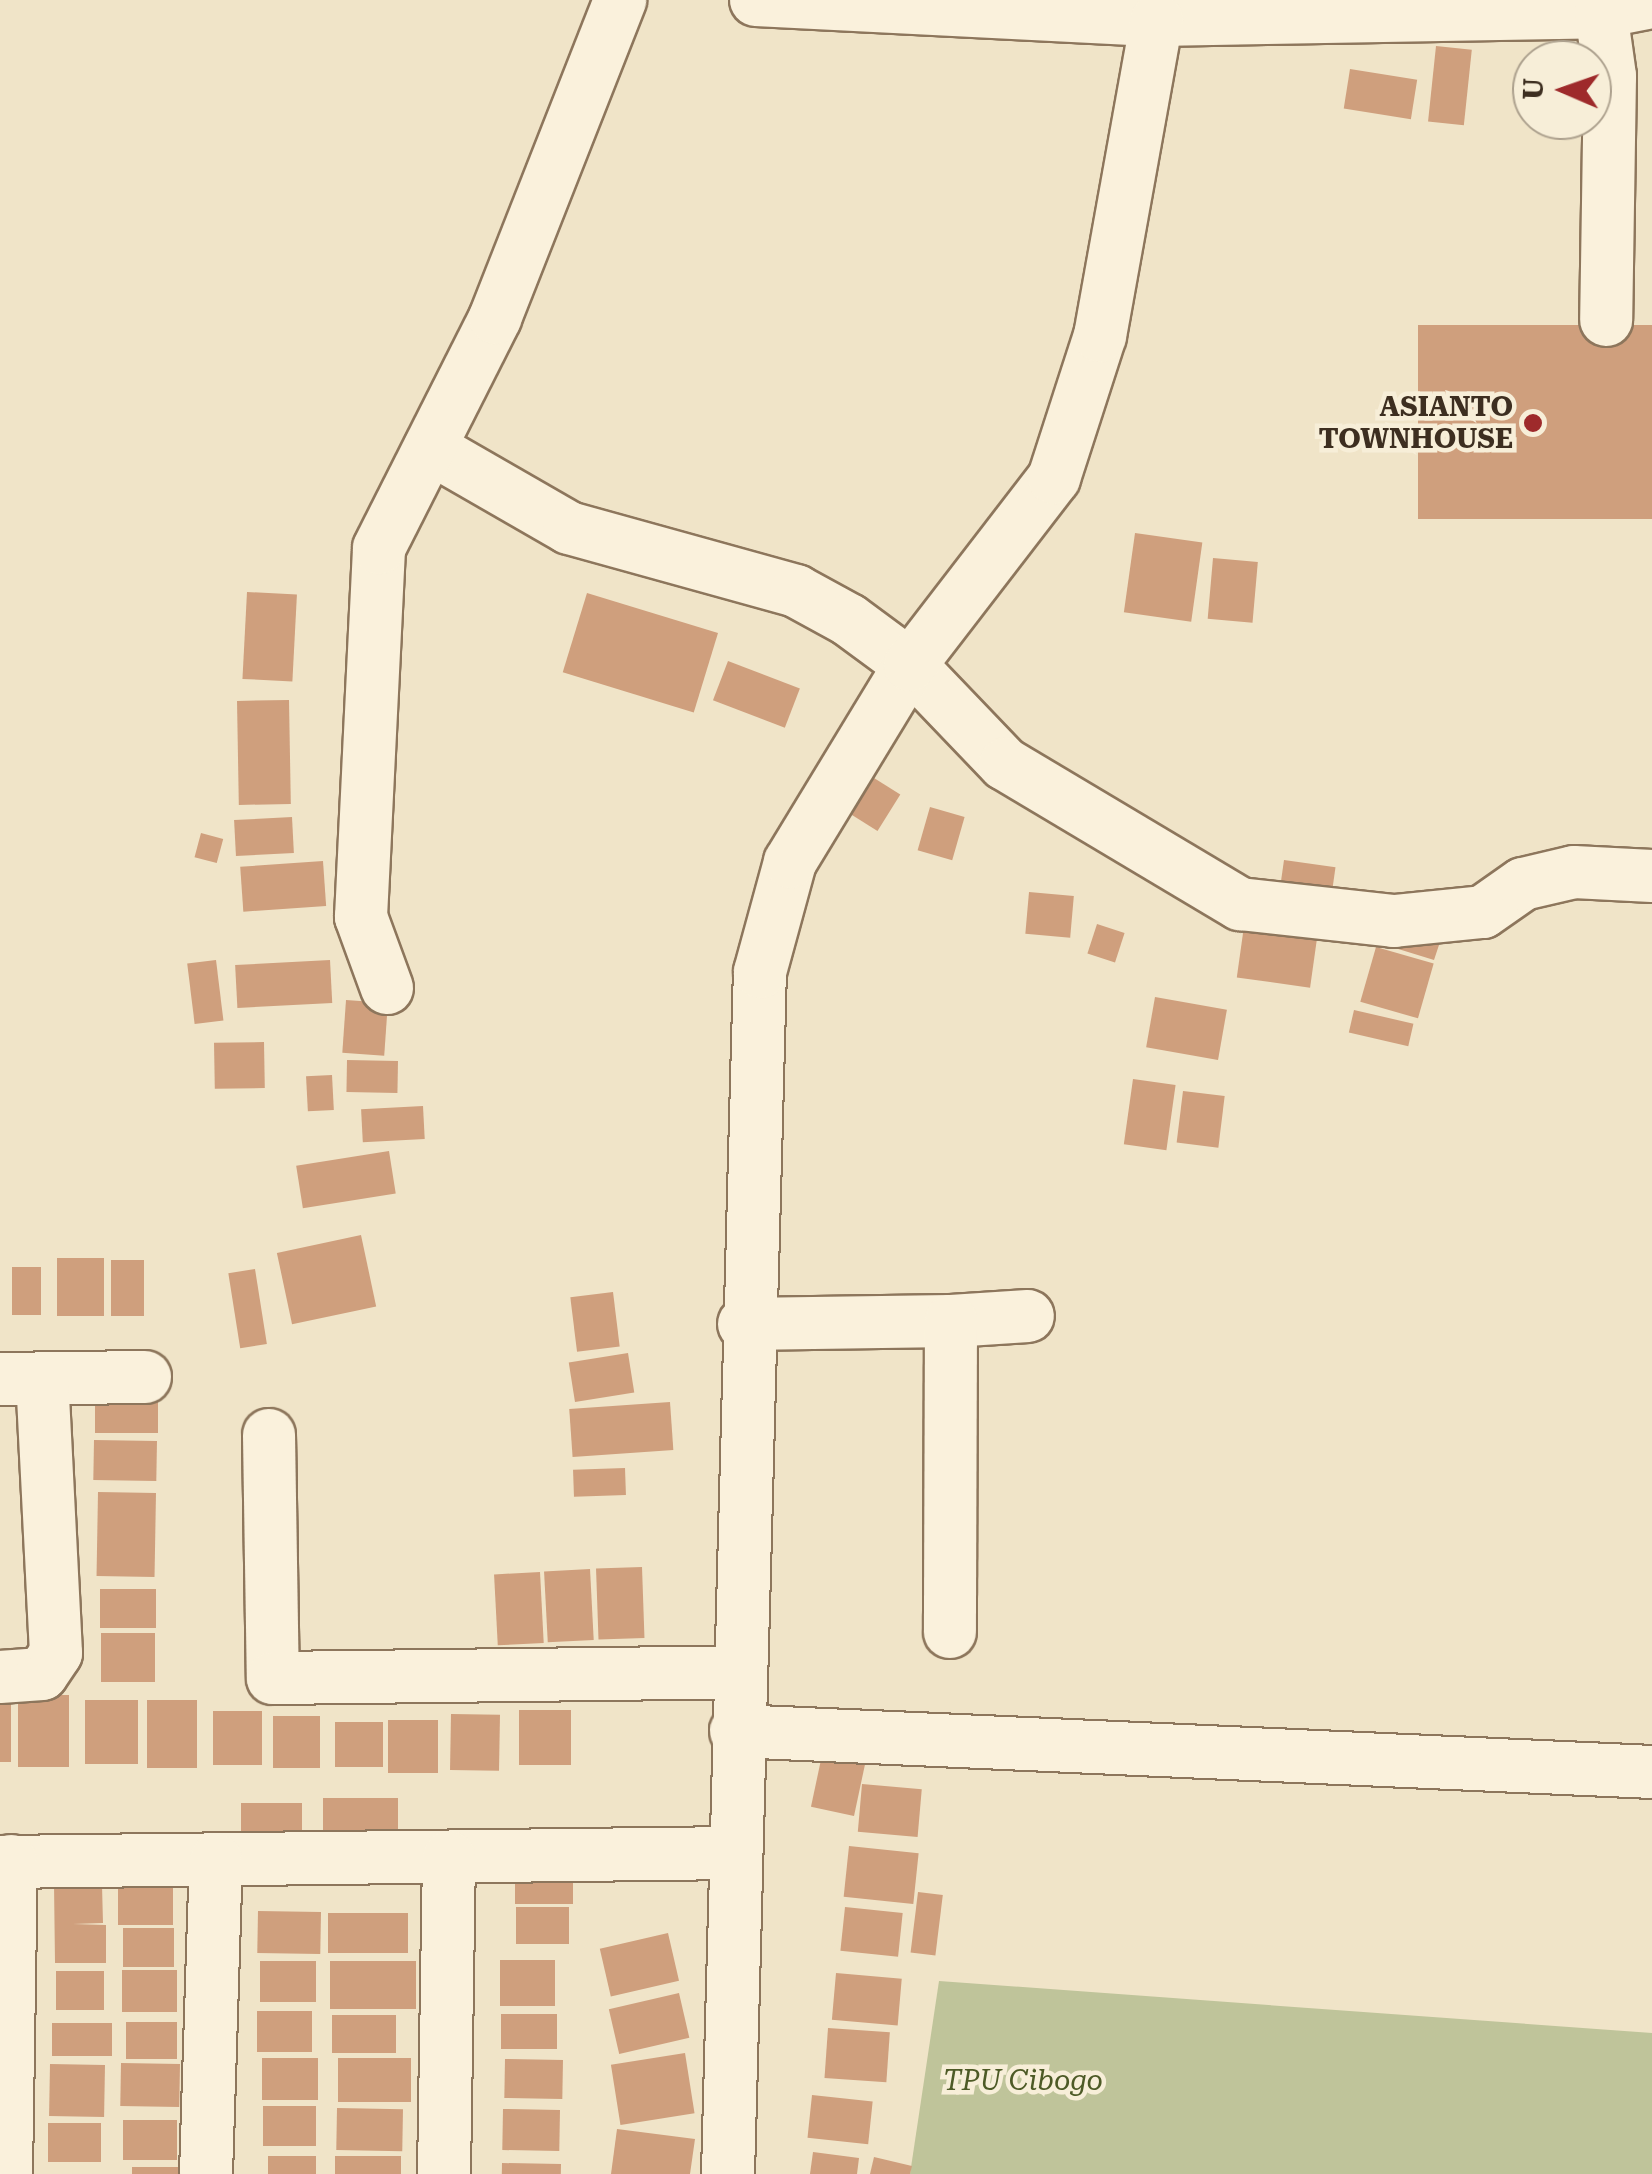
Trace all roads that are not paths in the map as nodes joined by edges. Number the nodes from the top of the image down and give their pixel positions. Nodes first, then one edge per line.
1 (620, 0) edge
2 (773, 2) edge
3 (1652, 2) edge
4 (1601, 12) junction
5 (1156, 20) junction
6 (1606, 320) dead end
7 (430, 448) junction
8 (910, 665) junction
9 (1652, 876) edge
10 (387, 988) dead end
11 (1028, 1316) dead end
12 (951, 1320) junction
13 (744, 1324) junction
14 (144, 1377) dead end
15 (21, 1379) edge
16 (269, 1436) dead end
17 (950, 1632) dead end
18 (735, 1672) junction
19 (0, 1676) edge
20 (736, 1731) junction
21 (1652, 1772) edge
22 (736, 1853) junction
23 (449, 1857) junction
24 (216, 1860) junction
25 (6, 1862) edge
26 (6, 2174) edge
27 (206, 2174) edge
28 (444, 2174) edge
29 (728, 2174) edge

1 - 7 street
2 - 5 street
3 - 4 street
4 - 5 street
4 - 6 street
5 - 8 street
7 - 8 street
7 - 10 street
8 - 9 street
8 - 13 street
11 - 12 street
12 - 13 street
12 - 17 street
13 - 18 street
14 - 15 street
15 - 19 street
16 - 18 street
18 - 20 street
20 - 21 street
20 - 22 street
22 - 23 street
22 - 29 street
23 - 24 street
23 - 28 street
24 - 25 street
24 - 27 street
25 - 26 street

